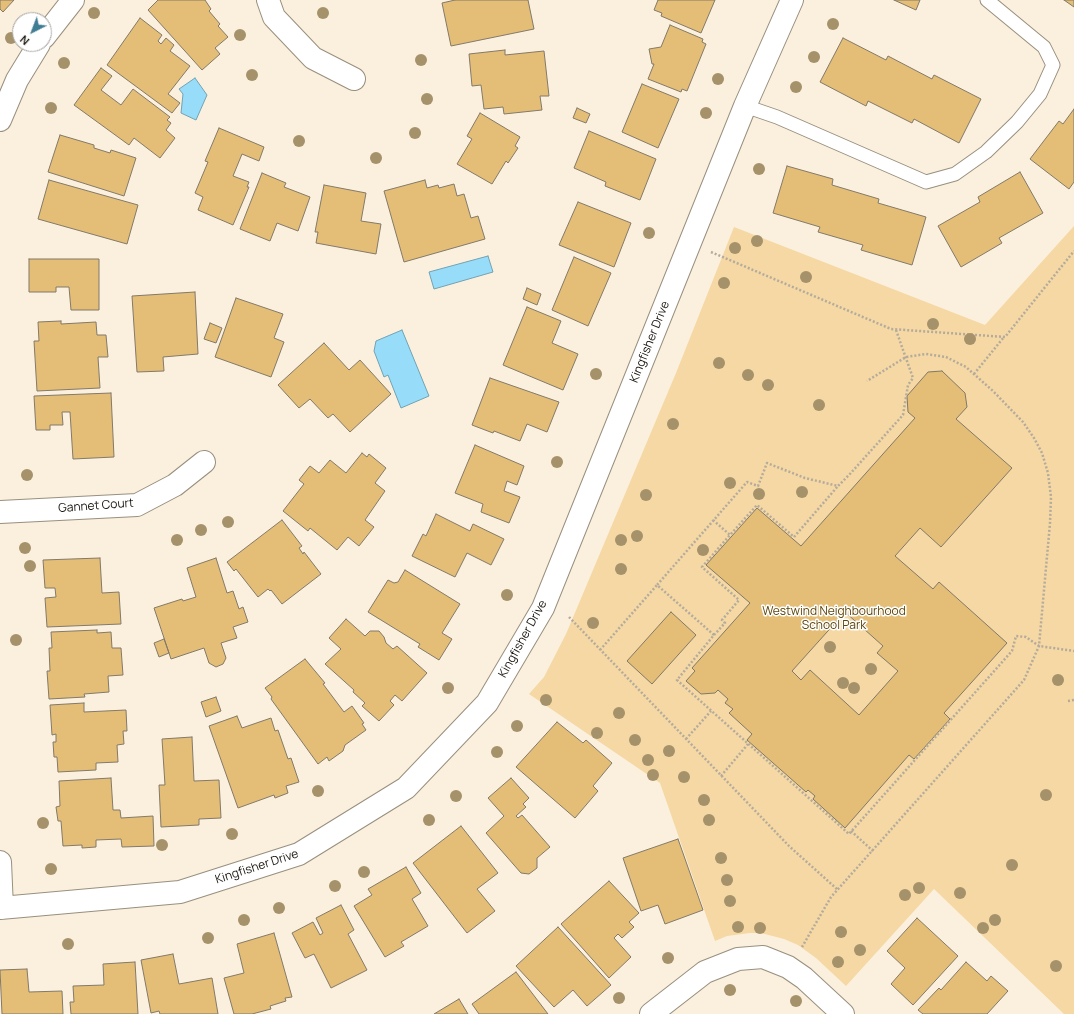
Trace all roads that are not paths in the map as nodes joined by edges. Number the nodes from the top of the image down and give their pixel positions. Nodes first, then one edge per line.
1 (73, 0) edge
2 (268, 0) edge
3 (792, 0) edge
4 (987, 0) edge
5 (52, 27) edge
6 (34, 52) edge
7 (354, 79) dead end
8 (745, 106) junction
9 (0, 120) edge
10 (204, 462) dead end
11 (0, 512) edge
12 (0, 862) edge
13 (1, 908) edge
14 (651, 1014) edge
15 (842, 1014) edge

1 - 5 street
2 - 7 street
3 - 8 street, Kingfisher Drive
4 - 8 lane
6 - 9 street
8 - 13 street, Kingfisher Drive
10 - 11 street, Gannet Court
12 - 13 street
14 - 15 street

